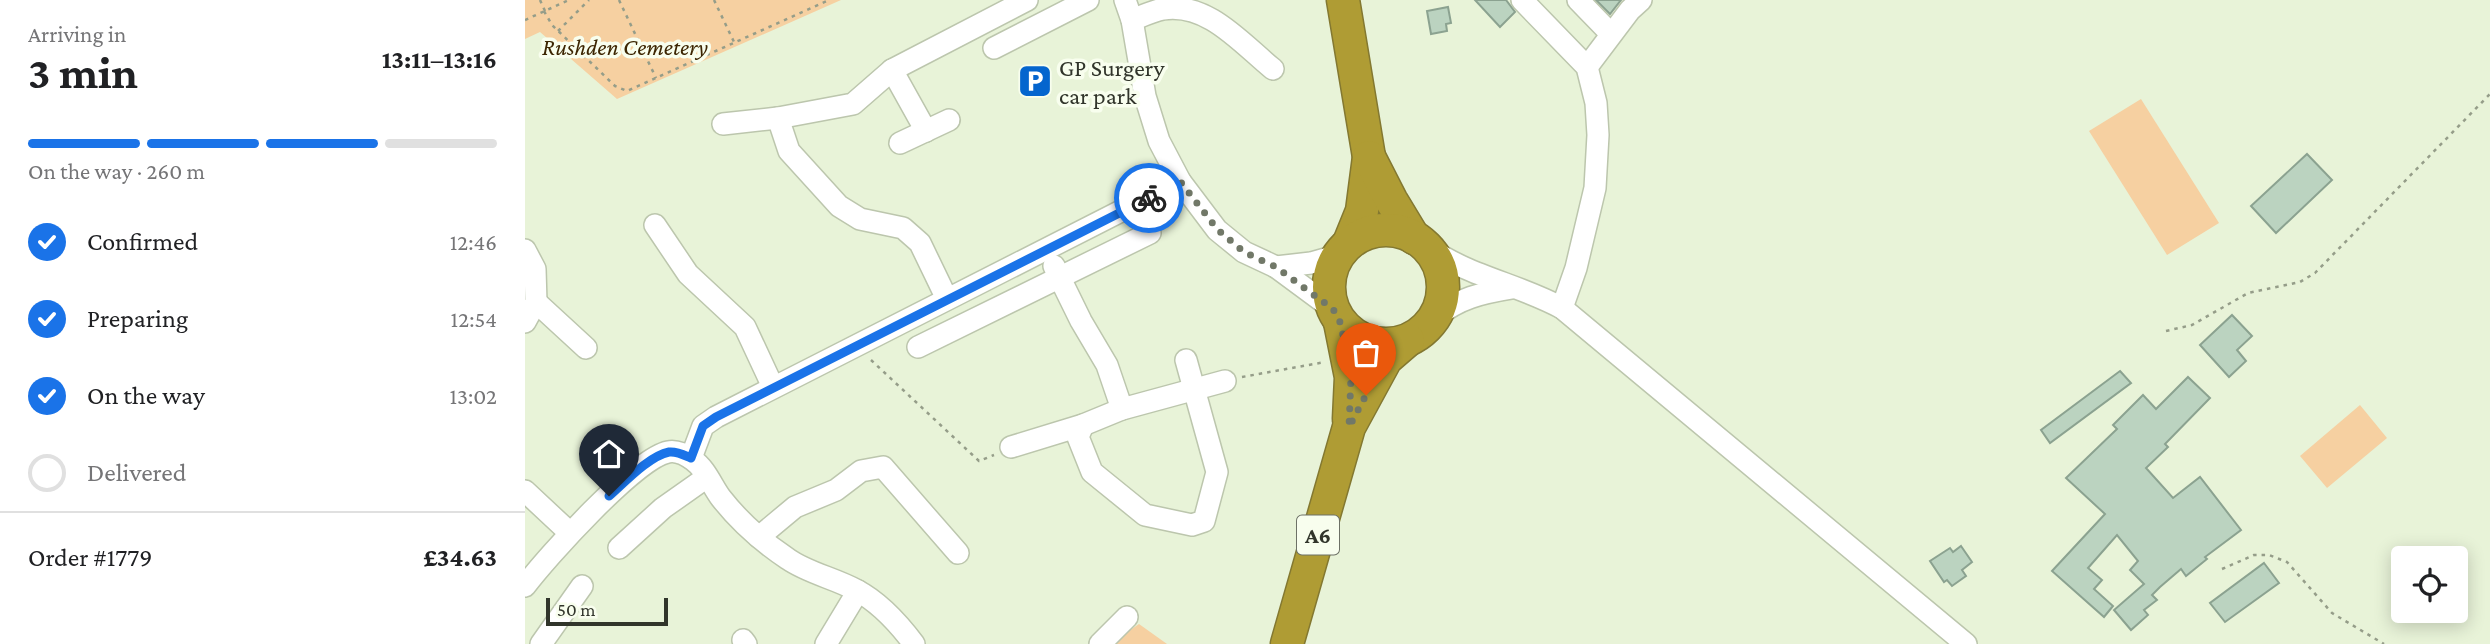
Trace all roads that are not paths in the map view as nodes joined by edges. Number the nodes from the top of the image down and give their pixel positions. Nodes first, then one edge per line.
1 (1027, 0) edge
2 (1088, 0) edge
3 (1343, 0) edge
4 (1522, 0) edge
5 (1578, 0) edge
6 (1641, 0) edge
7 (1179, 4) edge
8 (1129, 10) edge
9 (1611, 34) junction
10 (994, 47) dead end
11 (1587, 66) junction
12 (1273, 69) dead end
13 (892, 70) junction
14 (778, 118) junction
15 (949, 120) dead end
16 (723, 124) dead end
17 (926, 131) junction
18 (900, 143) dead end
19 (1369, 157) junction
20 (1180, 181) junction
21 (655, 225) dead end
22 (1150, 233) dead end
23 (1420, 242) junction
24 (1046, 249) junction
25 (1344, 249) junction
26 (525, 250) edge
27 (1276, 267) junction
28 (1059, 277) junction
29 (1514, 288) junction
30 (947, 299) junction
31 (536, 302) junction
32 (1562, 308) junction
33 (1336, 316) junction
34 (1435, 318) junction
35 (525, 322) edge
36 (1408, 340) junction
37 (918, 347) dead end
38 (586, 348) dead end
39 (1186, 360) dead end
40 (1225, 381) road end
41 (773, 387) junction
42 (1193, 389) junction
43 (1122, 409) junction
44 (1083, 425) junction
45 (1349, 427) junction
46 (1011, 447) road end
47 (691, 458) junction
48 (707, 477) junction
49 (525, 491) edge
50 (570, 533) junction
51 (759, 537) junction
52 (619, 548) dead end
53 (958, 552) dead end
54 (525, 586) edge
55 (582, 586) dead end
56 (858, 591) junction
57 (1127, 617) dead end
58 (541, 644) edge
59 (827, 644) edge
60 (915, 644) edge
61 (1100, 644) edge
62 (1287, 644) edge
63 (1966, 644) edge

1 - 13 street
2 - 10 street
3 - 19 highway
4 - 11 street
5 - 9 street
6 - 9 street
7 - 8 street
7 - 12 street
8 - 20 street
9 - 11 street
11 - 32 street
13 - 14 street
13 - 17 street
14 - 16 street
14 - 30 street
15 - 17 street
17 - 18 street
19 - 23 highway
19 - 25 highway
20 - 24 street
20 - 27 street
21 - 41 street
22 - 28 street
23 - 25 highway
23 - 29 street
23 - 34 highway
24 - 28 street
24 - 30 street
25 - 27 street
25 - 33 highway
26 - 31 street
27 - 33 street
28 - 37 street
28 - 43 street
29 - 32 street
29 - 34 street
30 - 41 street
31 - 35 street
31 - 38 street
32 - 63 street
33 - 36 highway
33 - 45 highway, A6
34 - 36 highway
36 - 45 highway, A6
39 - 42 street
40 - 42 street
41 - 47 street
42 - 43 street
42 - 44 street
43 - 44 street
44 - 46 street
45 - 62 highway, A6
47 - 48 street
47 - 50 street
48 - 51 street
48 - 52 street
49 - 50 street
50 - 54 street
51 - 53 street
51 - 56 street
55 - 58 street
56 - 59 street
56 - 60 street
57 - 61 street

